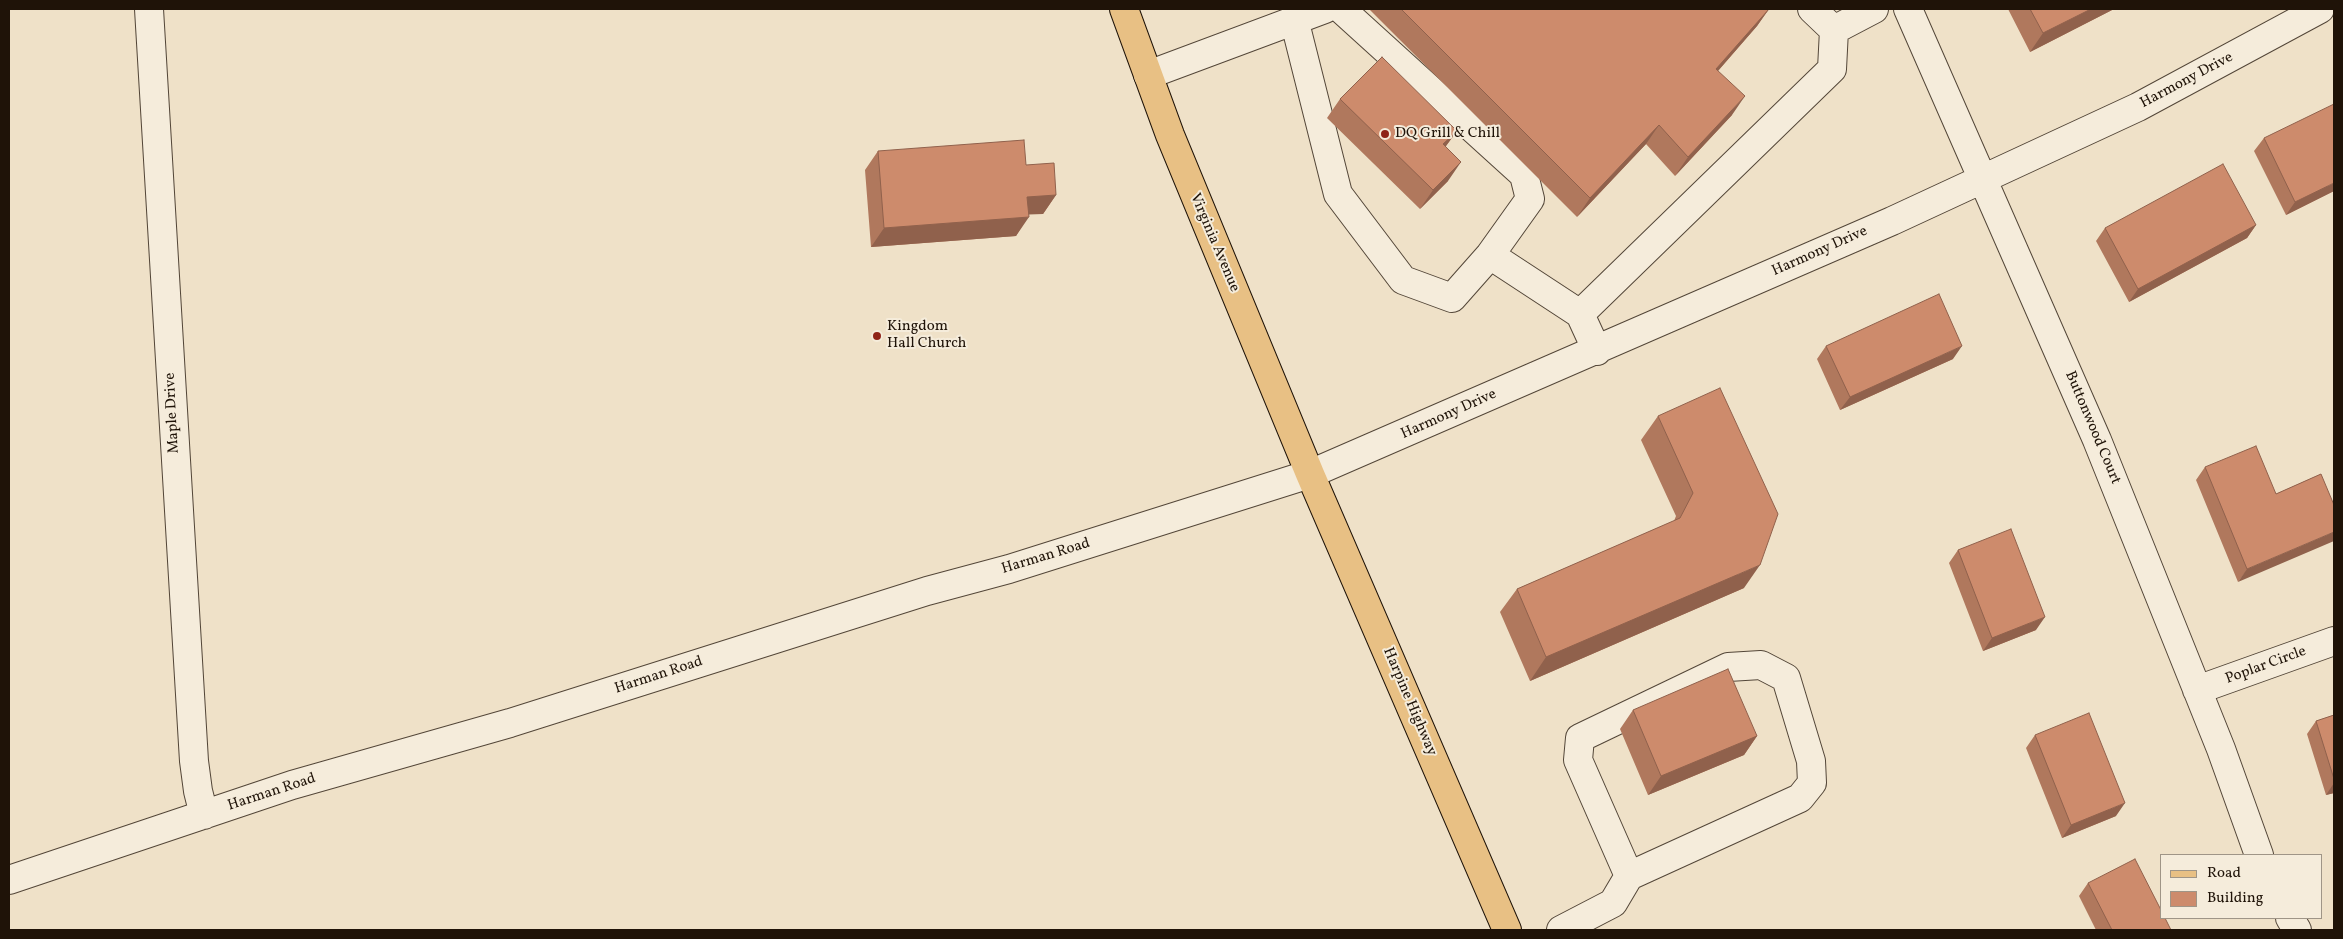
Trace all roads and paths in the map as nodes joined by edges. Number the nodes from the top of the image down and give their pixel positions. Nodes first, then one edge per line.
1 (149, 9) edge
2 (1124, 9) edge
3 (1324, 9) edge
4 (1341, 9) edge
5 (1812, 9) edge
6 (1874, 9) edge
7 (1908, 9) edge
8 (2320, 9) edge
9 (1294, 19) junction
10 (1834, 30) junction
11 (1148, 75) junction
12 (1983, 178) junction
13 (1490, 255) junction
14 (1580, 314) junction
15 (1597, 351) junction
16 (1310, 474) junction
17 (2334, 641) edge
18 (2198, 690) junction
19 (204, 816) junction
20 (2259, 854) edge
21 (1629, 876) junction
22 (9, 880) edge
23 (2291, 919) edge
24 (1507, 930) edge
25 (1560, 930) edge
26 (2297, 930) edge

1 - 19 street, Maple Drive
2 - 11 main road, Virginia Avenue
3 - 9 street
4 - 13 street
5 - 10 street
6 - 10 street
7 - 12 street, Buttonwood Court
8 - 12 street, Harmony Drive
9 - 11 street
9 - 13 street
10 - 14 street
11 - 16 main road, Virginia Avenue
12 - 15 street, Harmony Drive
12 - 18 street, Buttonwood Court
13 - 14 street
14 - 15 street
15 - 16 street, Harmony Drive
16 - 19 street, Harman Road
16 - 24 main road, Harpine Highway
17 - 18 street, Poplar Circle
18 - 20 street, Buttonwood Court
19 - 22 street, Harman Road
21 - 21 street
21 - 25 street
23 - 26 street

